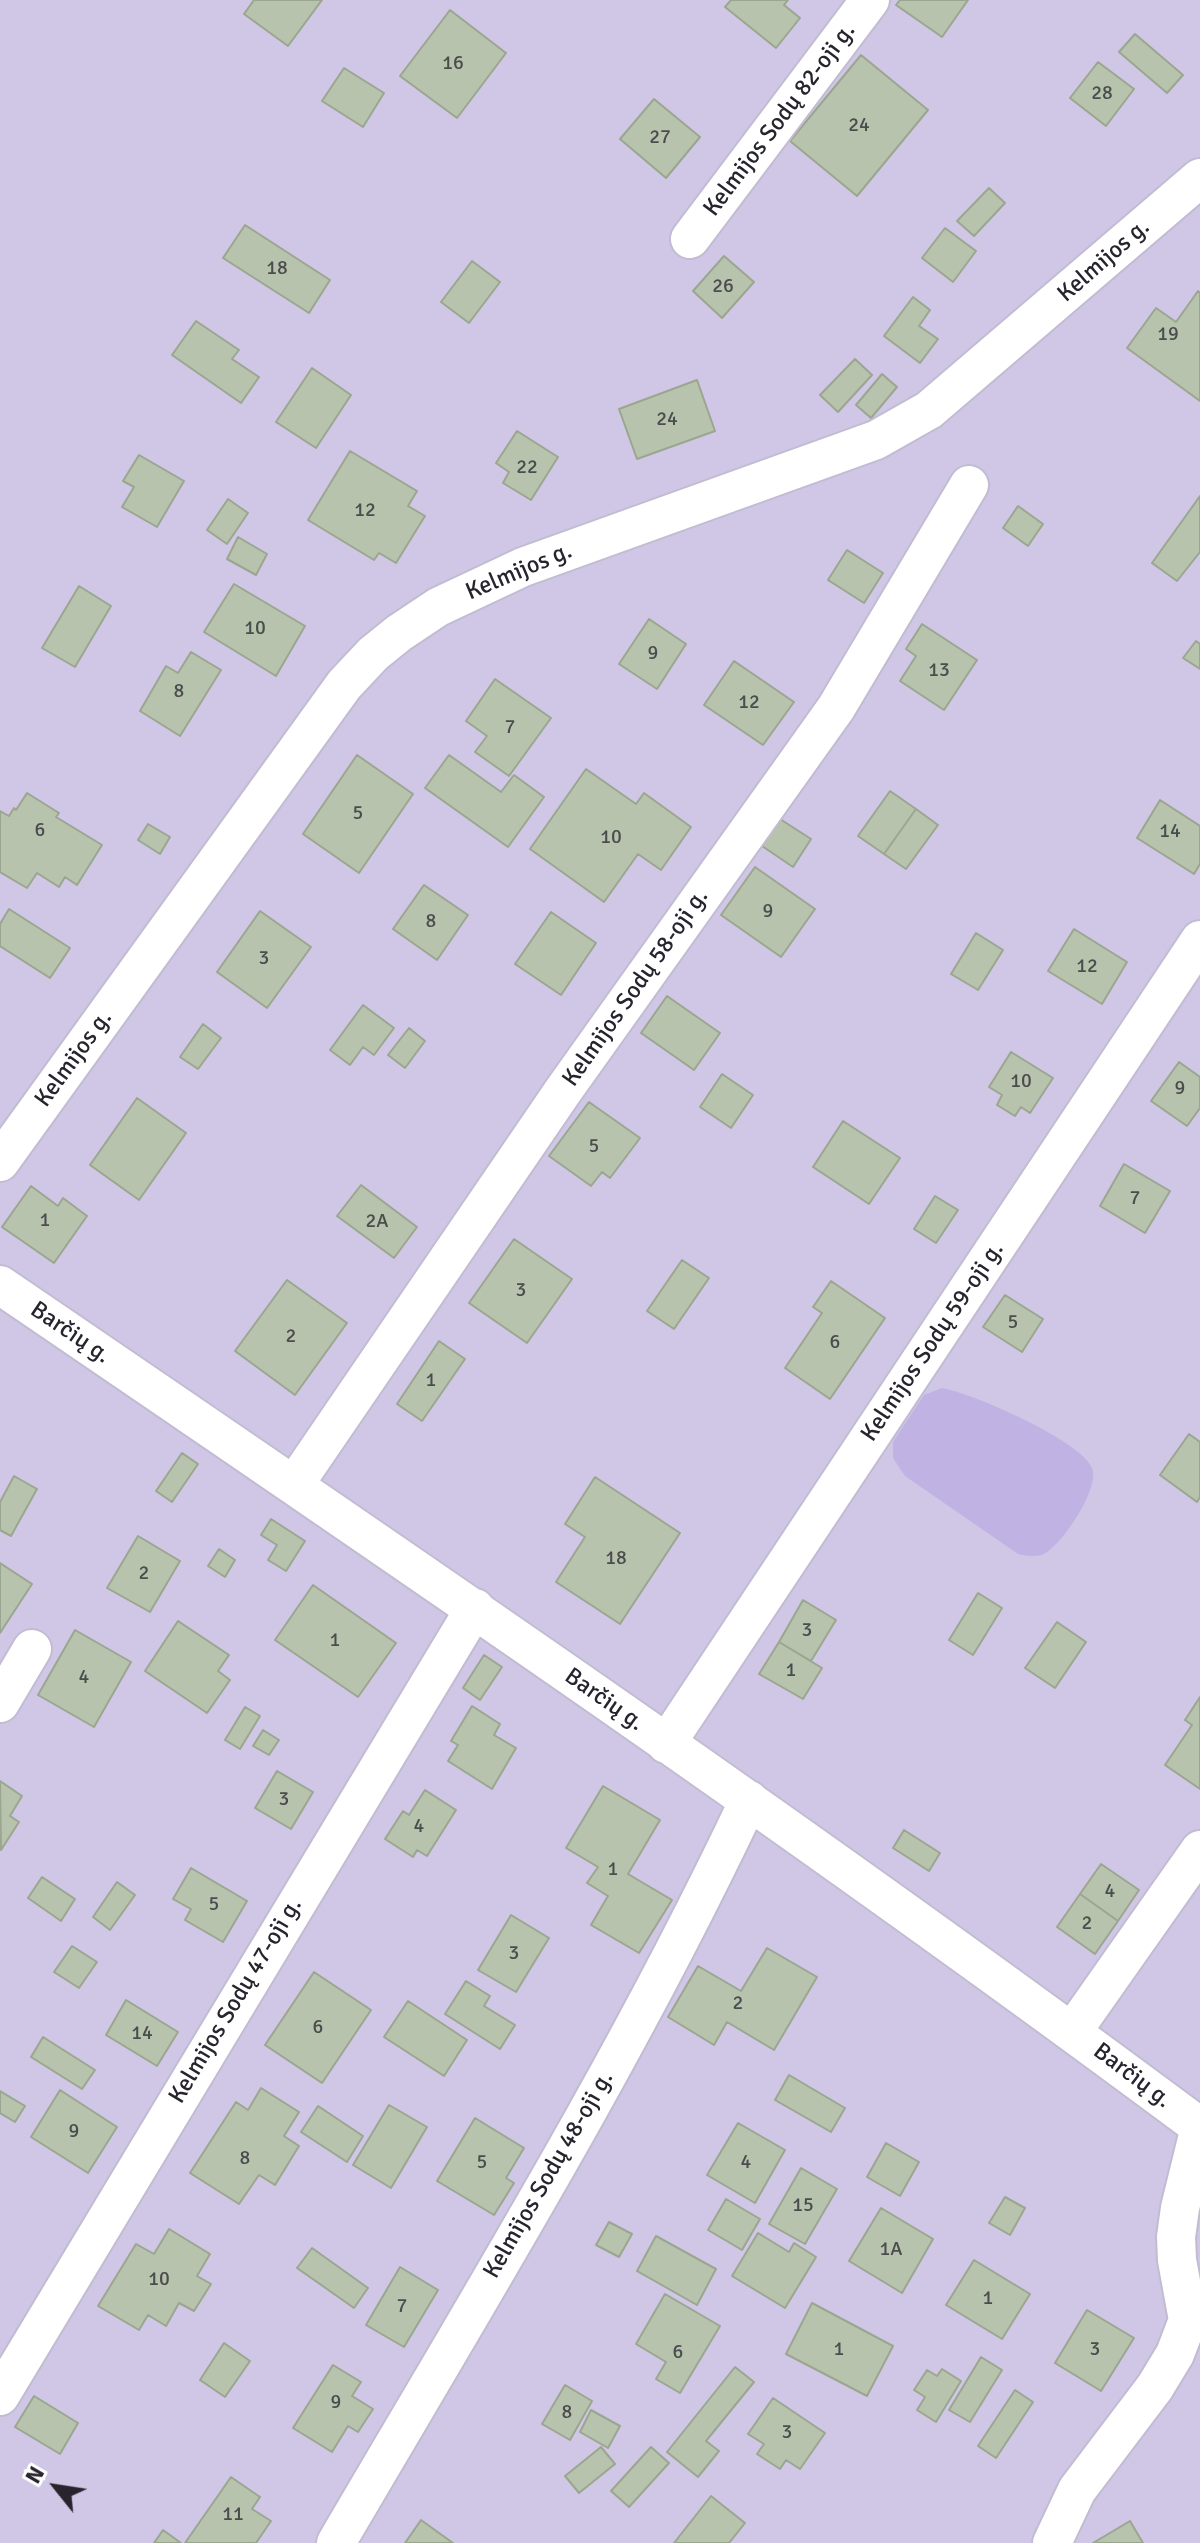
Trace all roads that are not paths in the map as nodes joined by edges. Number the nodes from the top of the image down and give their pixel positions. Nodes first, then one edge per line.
1 (870, 0) edge
2 (1200, 178) edge
3 (690, 239) dead end
4 (969, 485) dead end
5 (1200, 940) edge
6 (0, 1162) edge
7 (0, 1285) edge
8 (294, 1485) junction
9 (475, 1608) junction
10 (32, 1649) dead end
11 (0, 1703) edge
12 (666, 1744) junction
13 (749, 1800) junction
14 (1200, 1850) edge
15 (1072, 2032) junction
16 (1200, 2127) edge
17 (1188, 2320) junction
18 (1200, 2358) edge
19 (0, 2396) edge
20 (336, 2543) edge
21 (1052, 2543) edge

1 - 3 street, Kelmijos Sodų 82-oji g.
2 - 6 street, Kelmijos g.
4 - 8 street, Kelmijos Sodų 58-oji g.
5 - 12 street, Kelmijos Sodų 59-oji g.
7 - 8 street, Barčių g.
8 - 9 street, Barčių g.
9 - 12 street, Barčių g.
9 - 19 street, Kelmijos Sodų 47-oji g.
10 - 11 street
12 - 13 street, Barčių g.
13 - 15 street, Barčių g.
13 - 20 street, Kelmijos Sodų 48-oji g.
14 - 15 street
15 - 16 street, Barčių g.
16 - 17 street
17 - 18 street
17 - 21 street

